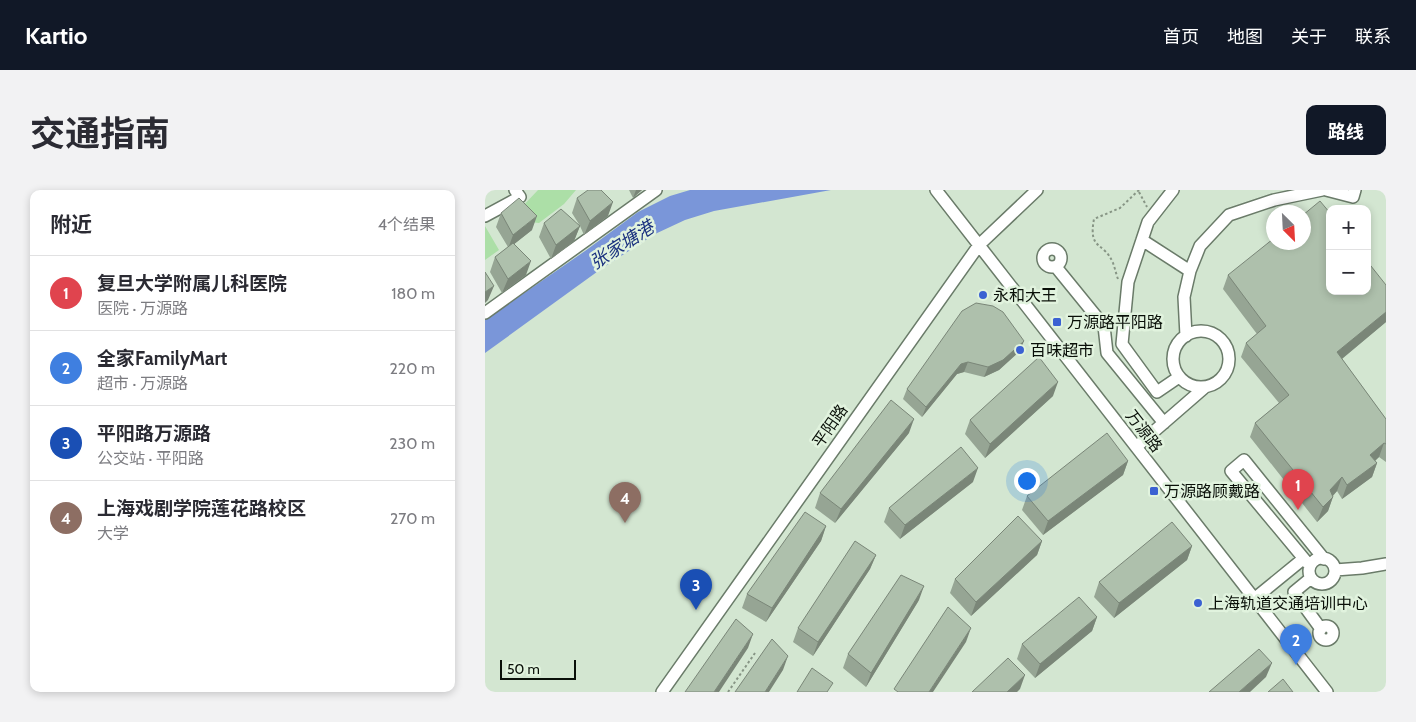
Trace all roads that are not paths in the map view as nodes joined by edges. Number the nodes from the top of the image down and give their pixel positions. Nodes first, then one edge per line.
1 (656, 190) edge
2 (936, 190) edge
3 (1037, 190) edge
4 (1173, 190) edge
5 (1321, 190) edge
6 (1326, 190) edge
7 (1355, 190) edge
8 (521, 192) edge
9 (485, 216) edge
10 (1141, 240) junction
11 (979, 245) junction
12 (1056, 267) dead end
13 (1190, 270) junction
14 (485, 313) edge
15 (1186, 336) junction
16 (1179, 377) junction
17 (1204, 388) junction
18 (1164, 423) junction
19 (1136, 447) junction
20 (1324, 559) junction
21 (1307, 562) junction
22 (1386, 564) edge
23 (1335, 570) junction
24 (1311, 578) junction
25 (1254, 598) junction
26 (1321, 629) dead end
27 (662, 692) edge
28 (1327, 692) edge

1 - 14 street
2 - 11 street, 万源路
3 - 11 street, 平阳路
4 - 10 street
5 - 13 street
6 - 7 street
8 - 9 street
10 - 13 street
10 - 16 street
11 - 19 street, 万源路
11 - 27 street, 平阳路
12 - 18 street
13 - 15 street
15 - 16 street
15 - 17 street
16 - 17 street
17 - 18 street
18 - 19 street
19 - 25 street, 万源路
20 - 21 street
20 - 21 street
20 - 23 street
21 - 24 street
21 - 25 street
22 - 23 street
23 - 24 street
24 - 26 street
25 - 28 street, 万源路

